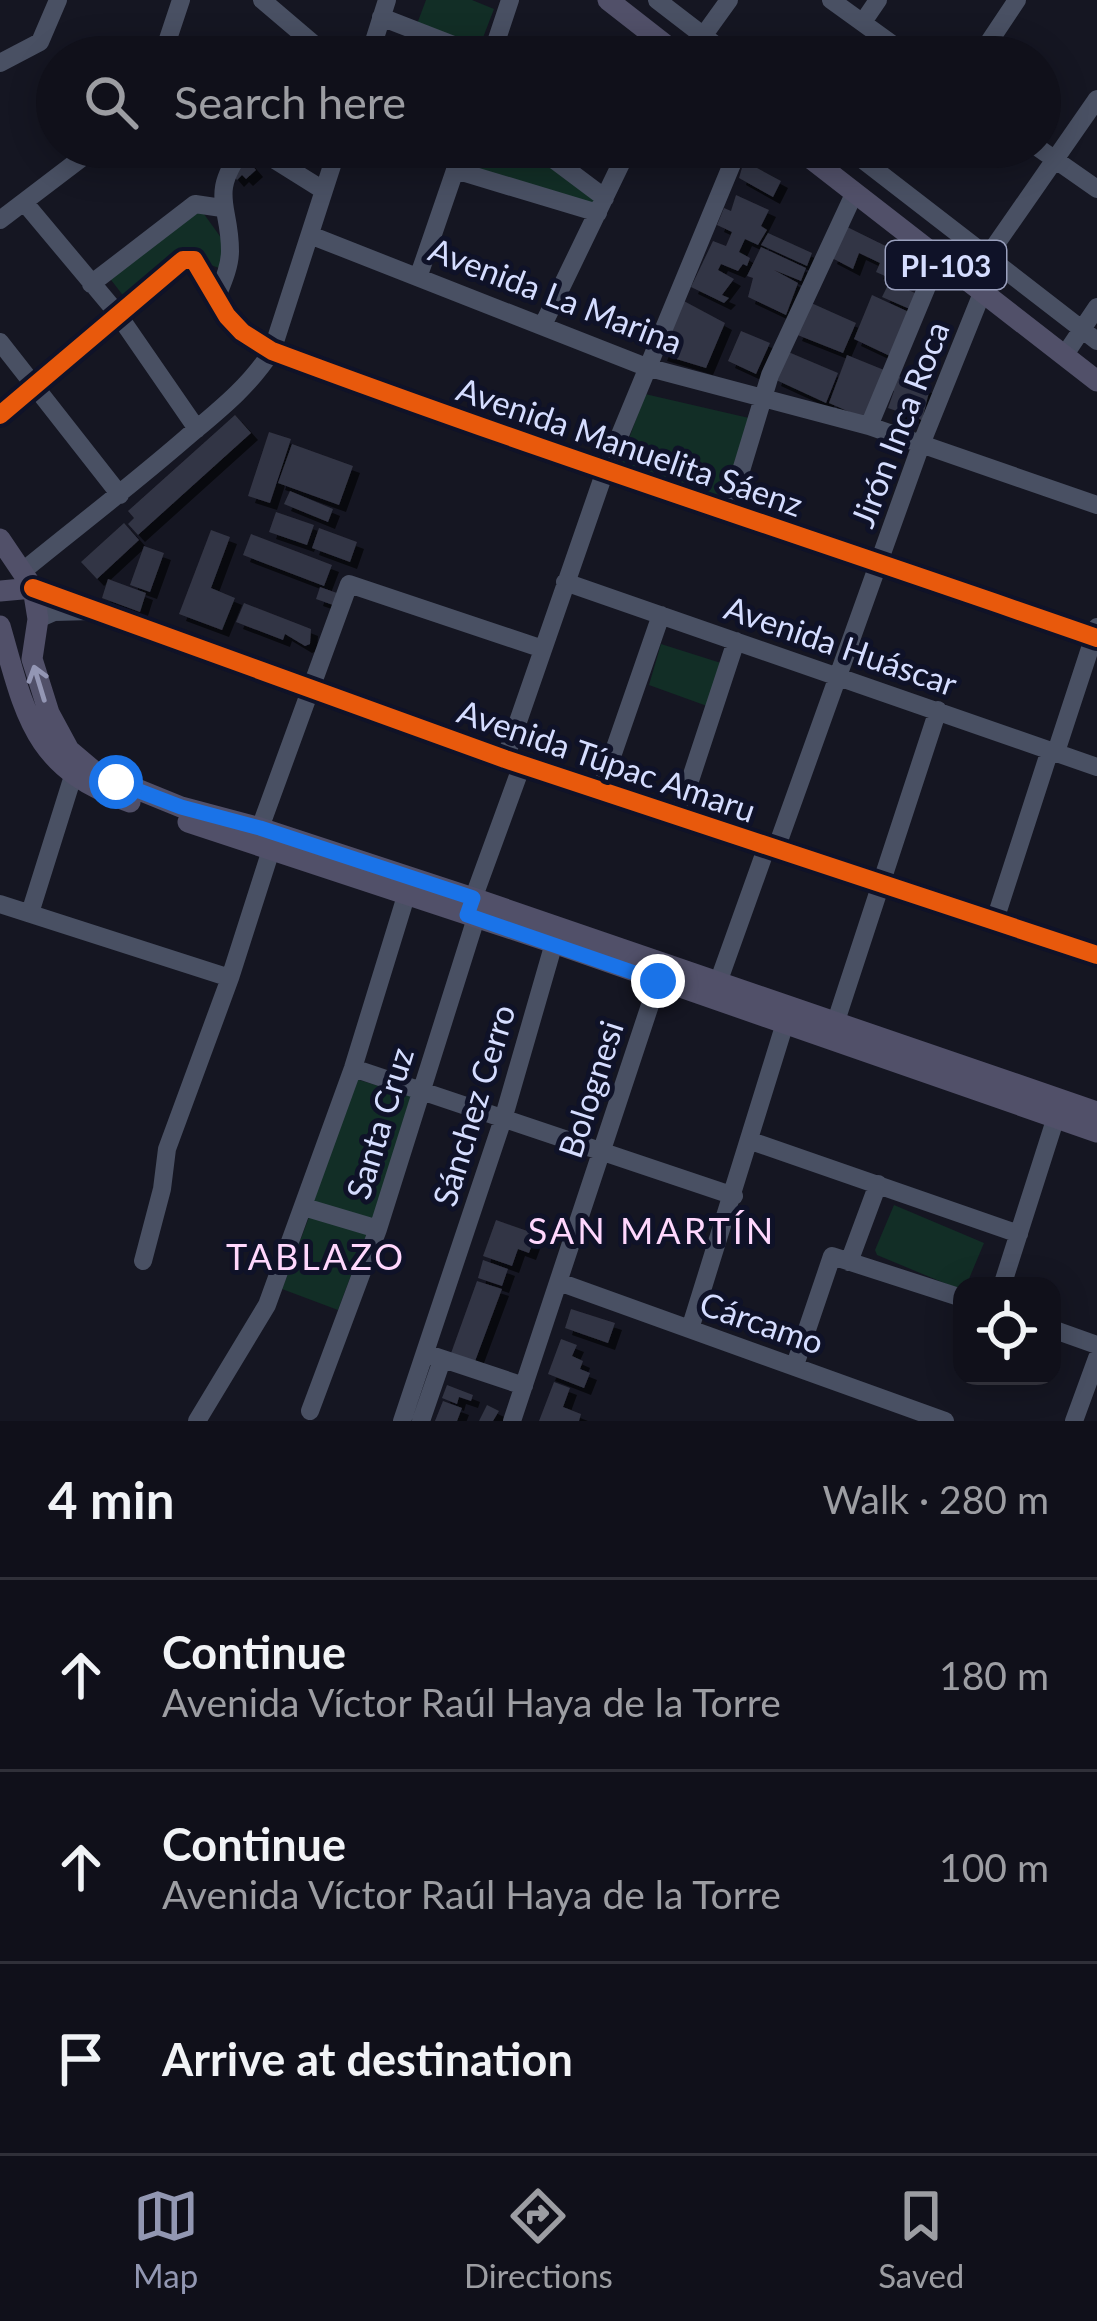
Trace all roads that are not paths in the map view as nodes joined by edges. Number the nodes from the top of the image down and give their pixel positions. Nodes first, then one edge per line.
1 (58, 0) edge
2 (181, 0) edge
3 (262, 0) edge
4 (510, 0) edge
5 (608, 0) edge
6 (657, 0) edge
7 (729, 0) edge
8 (831, 0) edge
9 (878, 0) edge
10 (1017, 0) edge
11 (384, 9) edge
12 (863, 22) junction
13 (43, 36) edge
14 (169, 36) edge
15 (304, 36) edge
16 (442, 36) edge
17 (496, 36) edge
18 (654, 36) edge
19 (704, 36) joint
20 (882, 36) edge
21 (993, 36) edge
22 (36, 44) edge
23 (0, 63) edge
24 (1097, 99) edge
25 (1061, 151) edge
26 (1061, 164) edge
27 (69, 168) edge
28 (231, 168) edge
29 (288, 168) edge
30 (331, 168) edge
31 (561, 168) edge
32 (619, 168) edge
33 (730, 168) edge
34 (822, 168) edge
35 (873, 168) edge
36 (1049, 168) edge
37 (455, 170) joint
38 (323, 190) junction
39 (1097, 190) edge
40 (854, 194) junction
41 (24, 202) junction
42 (602, 205) junction
43 (222, 208) junction
44 (0, 220) edge
45 (310, 235) junction
46 (987, 257) junction
47 (938, 260) junction
48 (419, 275) junction
49 (92, 284) junction
50 (976, 288) junction
51 (216, 299) junction
52 (1097, 307) edge
53 (117, 313) junction
54 (543, 326) junction
55 (1090, 335) edge
56 (0, 342) edge
57 (272, 351) junction
58 (1064, 356) junction
59 (646, 367) junction
60 (1097, 381) edge
61 (36, 385) junction
62 (764, 396) junction
63 (0, 415) edge
64 (869, 426) junction
65 (197, 428) junction
66 (922, 442) junction
67 (605, 471) junction
68 (120, 495) junction
69 (1097, 505) edge
70 (728, 510) junction
71 (0, 539) edge
72 (877, 562) junction
73 (29, 579) junction
74 (565, 582) junction
75 (0, 591) edge
76 (103, 611) junction
77 (661, 615) junction
78 (38, 620) junction
79 (0, 628) edge
80 (1096, 634) edge
81 (736, 641) junction
82 (540, 648) junction
83 (838, 676) junction
84 (310, 689) junction
85 (938, 710) junction
86 (1053, 751) junction
87 (514, 762) junction
88 (1097, 767) edge
89 (73, 776) junction
90 (600, 791) junction
91 (678, 817) junction
92 (260, 828) junction
93 (772, 847) junction
94 (271, 850) junction
95 (883, 885) junction
96 (406, 896) junction
97 (0, 904) edge
98 (472, 910) junction
99 (30, 913) junction
100 (994, 923) junction
101 (554, 943) junction
102 (1097, 955) edge
103 (230, 978) junction
104 (718, 980) junction
105 (658, 981) junction
106 (836, 1021) junction
107 (785, 1023) junction
108 (353, 1068) junction
109 (421, 1088) junction
110 (1097, 1112) edge
111 (504, 1116) junction
112 (1056, 1118) junction
113 (1097, 1132) edge
114 (751, 1141) junction
115 (601, 1153) junction
116 (878, 1184) junction
117 (734, 1196) junction
118 (304, 1207) junction
119 (378, 1229) junction
120 (1019, 1234) junction
121 (143, 1261) dead end
122 (849, 1262) junction
123 (1005, 1277) edge
124 (559, 1282) junction
125 (953, 1295) edge
126 (691, 1329) junction
127 (1061, 1332) edge
128 (1097, 1346) edge
129 (433, 1357) junction
130 (1097, 1358) edge
131 (795, 1365) junction
132 (524, 1386) junction
133 (310, 1412) dead end
134 (907, 1414) edge
135 (196, 1421) edge
136 (402, 1421) edge
137 (421, 1421) edge
138 (512, 1421) edge
139 (945, 1421) edge
140 (1075, 1421) edge

1 - 13 street
2 - 14 street
3 - 15 street
4 - 17 street
5 - 18 main road
6 - 19 street
7 - 19 street
8 - 12 street
9 - 12 street
10 - 21 street
11 - 16 street
12 - 20 street
22 - 23 street
24 - 25 street, Jirón Inca Roca
26 - 39 street
27 - 41 street
28 - 43 street
29 - 38 street
30 - 38 street
31 - 42 street
32 - 42 street
33 - 59 street, Santa Cruz
34 - 40 main road, PI-103
35 - 46 street
36 - 46 street, Jirón Inca Roca
37 - 42 street
37 - 48 street
38 - 45 street
40 - 47 main road, PI-103
40 - 62 street
41 - 44 street
41 - 49 street
42 - 54 street
43 - 49 street
43 - 51 street
45 - 48 street, Avenida La Marina
45 - 57 street
46 - 50 street, Jirón Inca Roca
46 - 55 street
47 - 50 main road, PI-103
47 - 64 street
48 - 54 street, Avenida La Marina
49 - 53 street
50 - 58 main road, PI-103
50 - 66 street, Jirón Inca Roca
51 - 53 street, Avenida Manuelita Sáenz
51 - 57 street, Avenida Manuelita Sáenz
52 - 55 street
53 - 61 street
53 - 65 street
54 - 59 street, Avenida La Marina
55 - 58 street
56 - 61 street
57 - 65 street
57 - 67 street, Avenida Manuelita Sáenz
58 - 60 main road, PI-103
59 - 62 street, Avenida La Marina
59 - 67 street, Santa Cruz
61 - 63 street
61 - 68 street
62 - 64 street, Avenida La Marina
62 - 70 street
64 - 66 street, Avenida La Marina
65 - 68 street
66 - 69 street, Avenida La Marina
66 - 72 street, Jirón Inca Roca
67 - 70 street, Avenida Manuelita Sáenz
67 - 74 street, Santa Cruz
68 - 73 street
70 - 72 street, Avenida Manuelita Sáenz
71 - 73 main road
72 - 80 street, Avenida Manuelita Sáenz
72 - 83 street, Jirón Inca Roca
73 - 75 main road
73 - 76 street, Avenida Túpac Amaru
73 - 78 main road
74 - 77 street, Avenida Huáscar
74 - 82 street, Santa Cruz
76 - 78 street, Avenida Túpac Amaru
76 - 84 street, Avenida Túpac Amaru
77 - 81 street, Avenida Huáscar
77 - 90 street
78 - 79 main road
92 -> 78 main road
79 - 89 main road
80 - 86 street
81 - 83 street, Avenida Huáscar
81 - 91 street
82 - 84 street
82 - 87 street, Santa Cruz
83 - 85 street, Avenida Huáscar
83 - 93 street, Jirón Inca Roca
84 - 87 street, Avenida Túpac Amaru
84 - 92 street
85 - 86 street, Avenida Huáscar
85 - 95 street
86 - 88 street, Avenida Huáscar
86 - 100 street
87 - 90 street, Avenida Túpac Amaru
87 - 98 street, Santa Cruz
89 - 94 main road
89 - 99 street
90 - 91 street, Avenida Túpac Amaru
91 - 93 street, Avenida Túpac Amaru
92 - 98 main road
93 - 95 street, Avenida Túpac Amaru
93 - 104 street, Jirón Inca Roca
94 - 96 main road
94 - 103 street
95 - 100 street, Avenida Túpac Amaru
95 - 106 street
96 - 98 main road
96 - 108 street
97 - 99 street
98 - 101 main road
98 - 104 main road
98 - 109 street, Santa Cruz
99 - 103 street
100 - 102 street, Avenida Túpac Amaru
101 - 105 main road
101 - 111 street, Sánchez Cerro
103 - 121 street
104 - 106 main road
105 - 107 main road
105 - 115 street, Bolognesi
106 - 110 main road
107 - 112 main road
107 - 114 street
108 - 109 street
108 - 118 street
109 - 111 street
109 - 119 street, Santa Cruz
111 - 115 street
111 - 129 street, Sánchez Cerro
112 - 113 main road
112 - 120 street
114 - 116 street
114 - 117 street
115 - 117 street
115 - 124 street, Bolognesi
116 - 120 street
116 - 122 street
117 - 126 street
118 - 119 street
118 - 135 street
119 - 133 street, Santa Cruz
120 - 123 street
122 - 125 street
122 - 131 street
124 - 126 street, Cárcamo
124 - 132 street, Bolognesi
126 - 131 street, Cárcamo
127 - 128 street
129 - 132 street
129 - 136 street, Sánchez Cerro
129 - 137 street
130 - 140 street
131 - 134 street, Cárcamo
132 - 138 street, Bolognesi
134 - 139 street, Cárcamo

